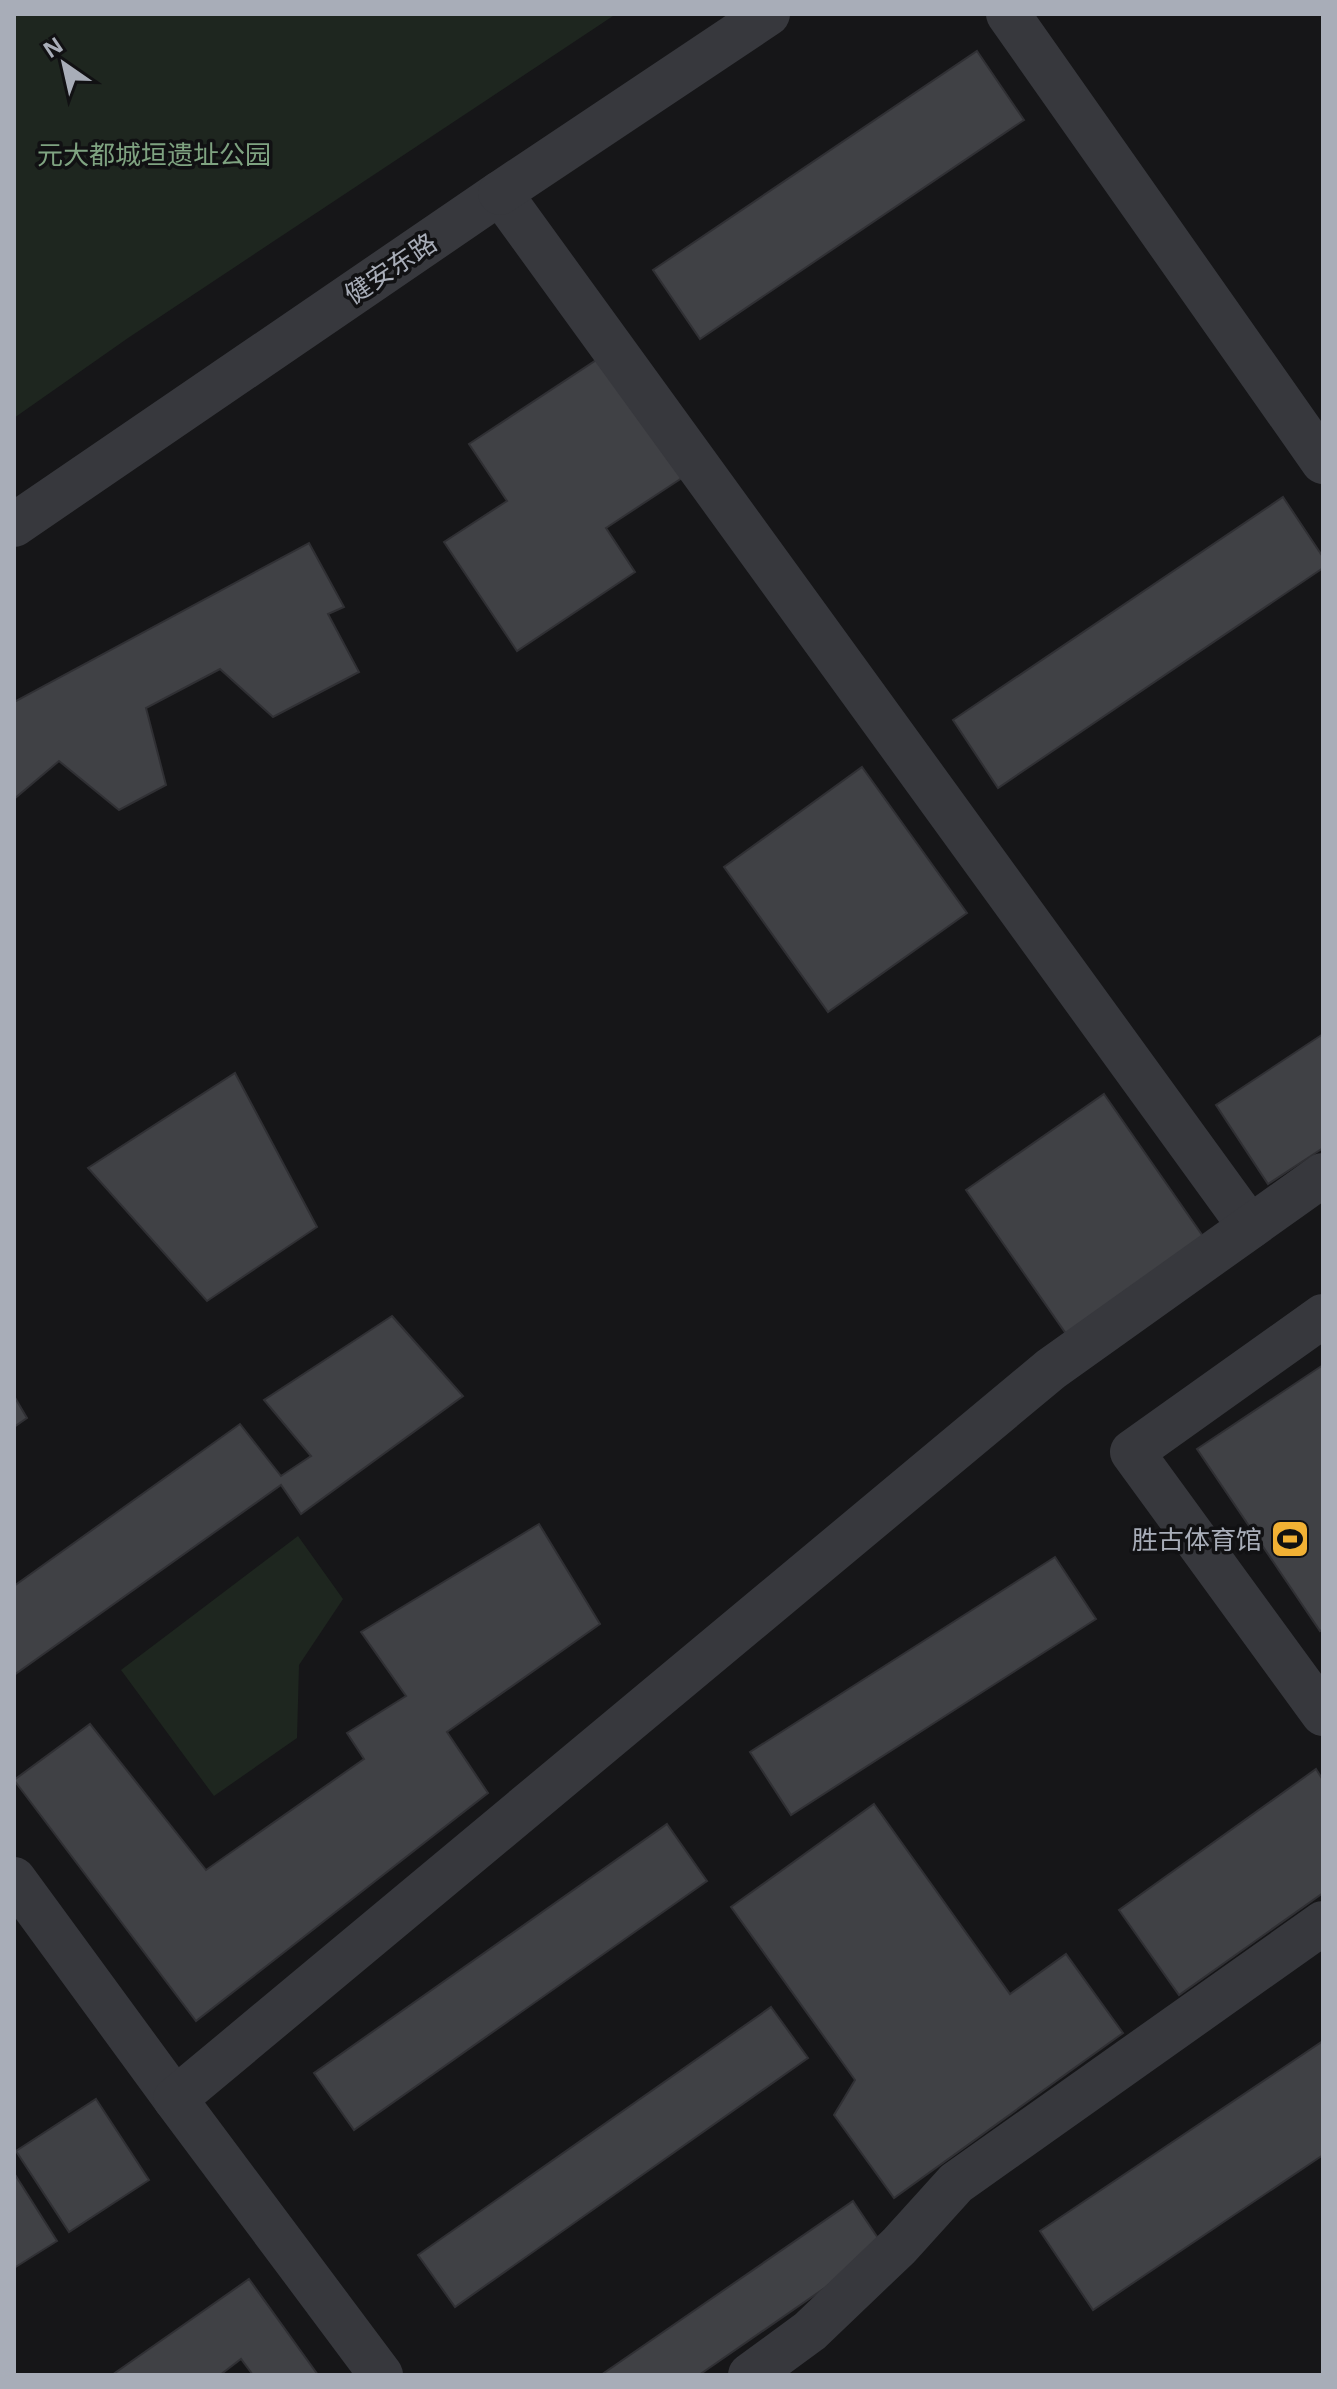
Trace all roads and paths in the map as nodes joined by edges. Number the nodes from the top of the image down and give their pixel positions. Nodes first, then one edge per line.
1 (768, 14) edge
2 (1008, 14) edge
3 (500, 193) junction
4 (1323, 462) edge
5 (14, 525) edge
6 (1323, 1175) edge
7 (1250, 1227) junction
8 (1323, 1316) edge
9 (1323, 1714) edge
10 (14, 1879) edge
11 (1323, 1923) edge
12 (175, 2099) junction
13 (381, 2375) edge
14 (750, 2375) edge

1 - 3 street, 健安东路
2 - 4 street
3 - 5 street, 健安东路
3 - 7 street
6 - 7 street
7 - 12 street
8 - 9 street
10 - 12 street
11 - 14 street
12 - 13 street

